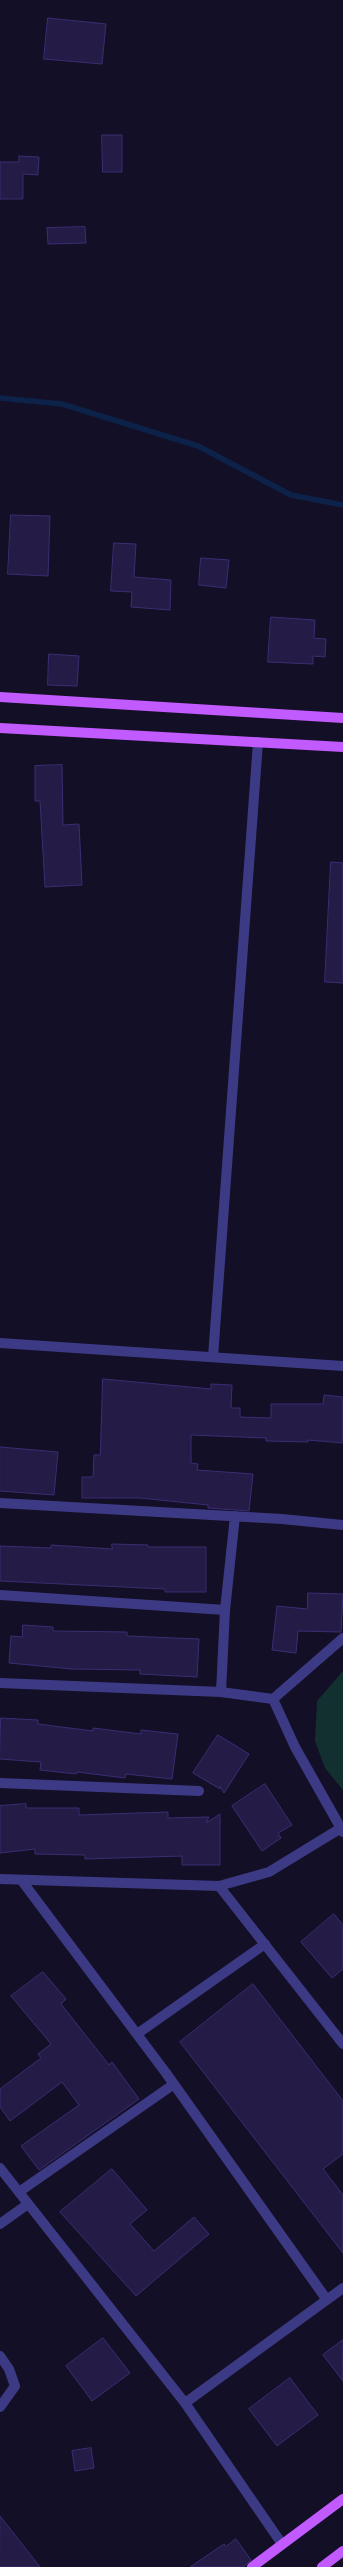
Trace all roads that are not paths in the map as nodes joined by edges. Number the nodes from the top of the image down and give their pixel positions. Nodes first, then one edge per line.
1 (0, 697) edge
2 (343, 718) edge
3 (0, 728) edge
4 (258, 742) junction
5 (343, 747) edge
6 (0, 1343) edge
7 (213, 1357) junction
8 (343, 1366) edge
9 (0, 1503) edge
10 (235, 1516) junction
11 (343, 1525) edge
12 (0, 1595) edge
13 (225, 1610) junction
14 (343, 1638) edge
15 (0, 1683) edge
16 (221, 1692) junction
17 (273, 1699) junction
18 (0, 1783) edge
19 (199, 1791) dead end
20 (342, 1830) edge
21 (0, 1879) edge
22 (22, 1881) junction
23 (219, 1886) junction
24 (265, 1944) junction
25 (137, 2034) junction
26 (343, 2044) edge
27 (174, 2084) junction
28 (0, 2168) edge
29 (20, 2192) junction
30 (28, 2204) junction
31 (0, 2224) edge
32 (343, 2288) edge
33 (327, 2300) junction
34 (0, 2356) edge
35 (185, 2403) junction
36 (0, 2407) edge
37 (343, 2499) edge
38 (282, 2544) junction
39 (343, 2551) edge
40 (252, 2567) edge
41 (322, 2567) edge

1 - 2 main road
3 - 4 main road
4 - 5 main road
4 - 7 street
6 - 7 street
7 - 8 street
9 - 10 street
10 - 11 street
10 - 13 street
12 - 13 street
13 - 16 street
14 - 17 street
15 - 16 street
16 - 17 street
17 - 20 street
18 - 19 street
20 - 23 street
21 - 22 street
22 - 23 street
22 - 25 street
23 - 24 street
24 - 25 street
24 - 26 street
25 - 27 street
27 - 29 street
27 - 33 street
28 - 29 street
29 - 30 street
30 - 31 street
30 - 35 street
32 - 33 street
33 - 35 street
34 - 36 street
35 - 38 street
37 - 38 main road
38 - 40 main road
39 - 41 main road

